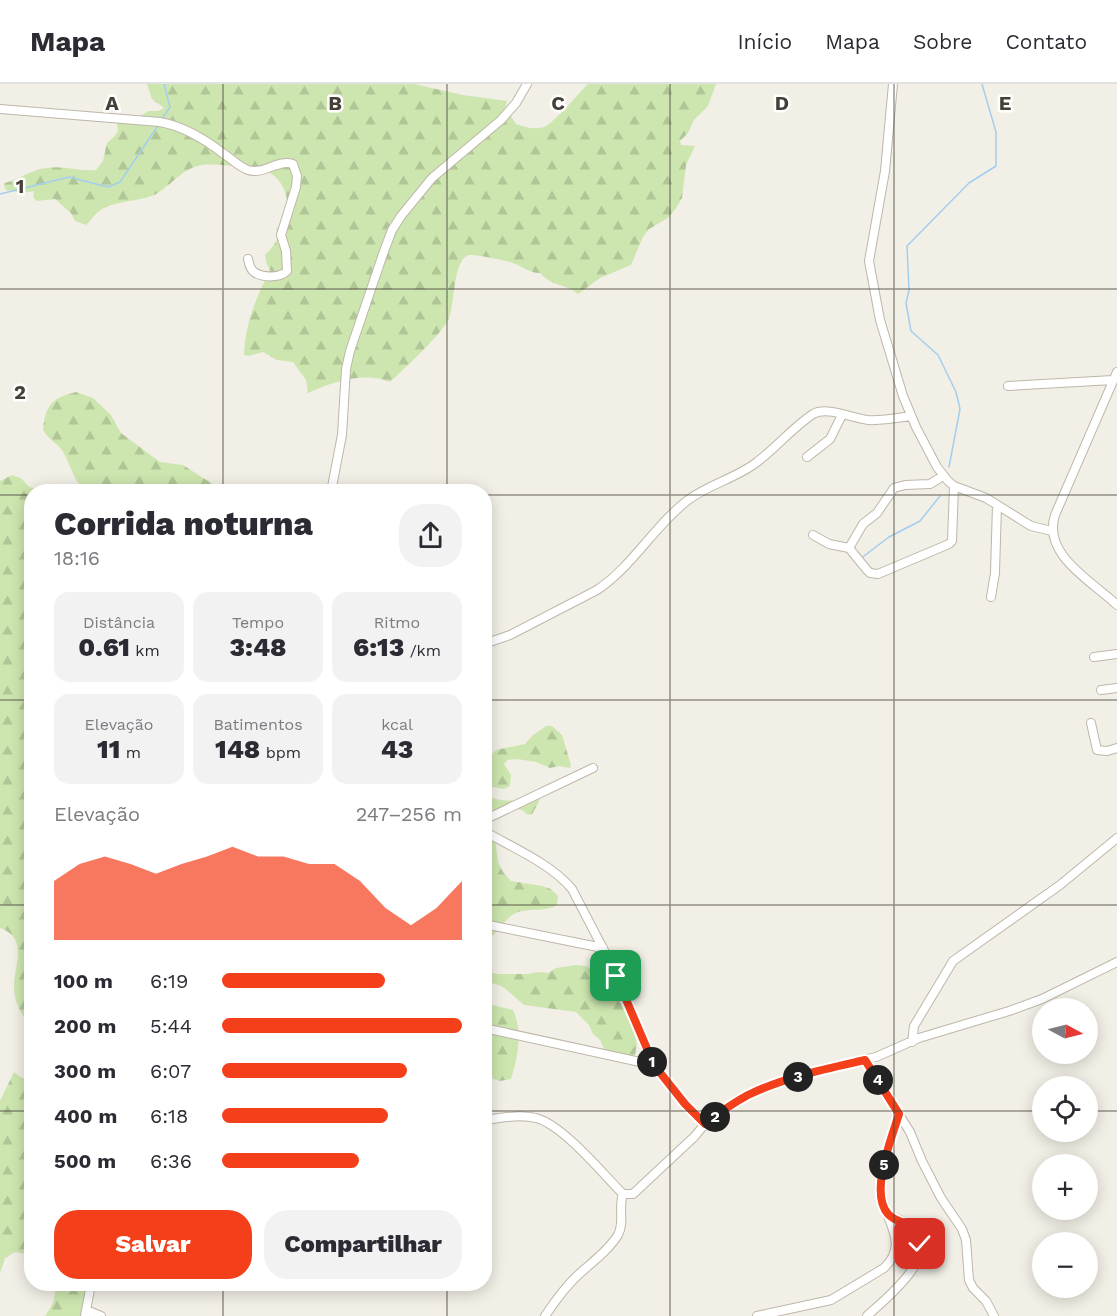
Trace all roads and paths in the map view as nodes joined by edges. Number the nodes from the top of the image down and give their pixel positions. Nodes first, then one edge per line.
1 (527, 84) edge
2 (893, 84) edge
3 (0, 109) edge
4 (248, 259) dead end
5 (1117, 372) edge
6 (1113, 380) junction
7 (1008, 386) dead end
8 (842, 416) junction
9 (911, 416) junction
10 (807, 457) dead end
11 (943, 476) junction
12 (333, 484) edge
13 (954, 486) junction
14 (997, 505) junction
15 (1052, 531) junction
16 (813, 535) dead end
17 (849, 548) junction
18 (991, 597) dead end
19 (1117, 604) edge
20 (492, 642) edge
21 (1117, 654) edge
22 (1094, 657) dead end
23 (1117, 688) edge
24 (1101, 690) dead end
25 (1090, 723) dead end
26 (1117, 748) edge
27 (592, 768) dead end
28 (492, 816) edge
29 (492, 836) edge
30 (1117, 838) edge
31 (492, 926) edge
32 (603, 948) junction
33 (1117, 962) edge
34 (492, 1030) edge
35 (916, 1040) junction
36 (644, 1045) junction
37 (632, 1060) junction
38 (865, 1060) junction
39 (654, 1065) junction
40 (899, 1114) junction
41 (492, 1119) edge
42 (705, 1124) junction
43 (623, 1194) junction
44 (889, 1215) junction
45 (90, 1291) edge
46 (86, 1313) edge
47 (101, 1316) edge
48 (545, 1316) edge
49 (757, 1316) edge
50 (867, 1316) edge
51 (994, 1316) edge

1 - 12 street
2 - 9 street
3 - 4 street
5 - 6 street
6 - 7 street
6 - 15 street
8 - 9 street
8 - 10 street
8 - 20 street
9 - 11 street
11 - 13 street
11 - 17 street
13 - 14 street
13 - 17 street
14 - 15 street
14 - 18 street
15 - 19 street
16 - 17 street
21 - 22 street
23 - 24 street
25 - 26 street
27 - 28 street
29 - 32 street
30 - 35 street
31 - 32 street
32 - 36 street
33 - 35 street
34 - 37 street
35 - 38 street
36 - 37 street
36 - 39 street
37 - 39 street
38 - 40 street
38 - 42 street
39 - 42 street
40 - 44 street
40 - 51 street
41 - 43 street
42 - 43 street
43 - 48 street
44 - 49 street
44 - 50 street
45 - 46 street
46 - 47 street

